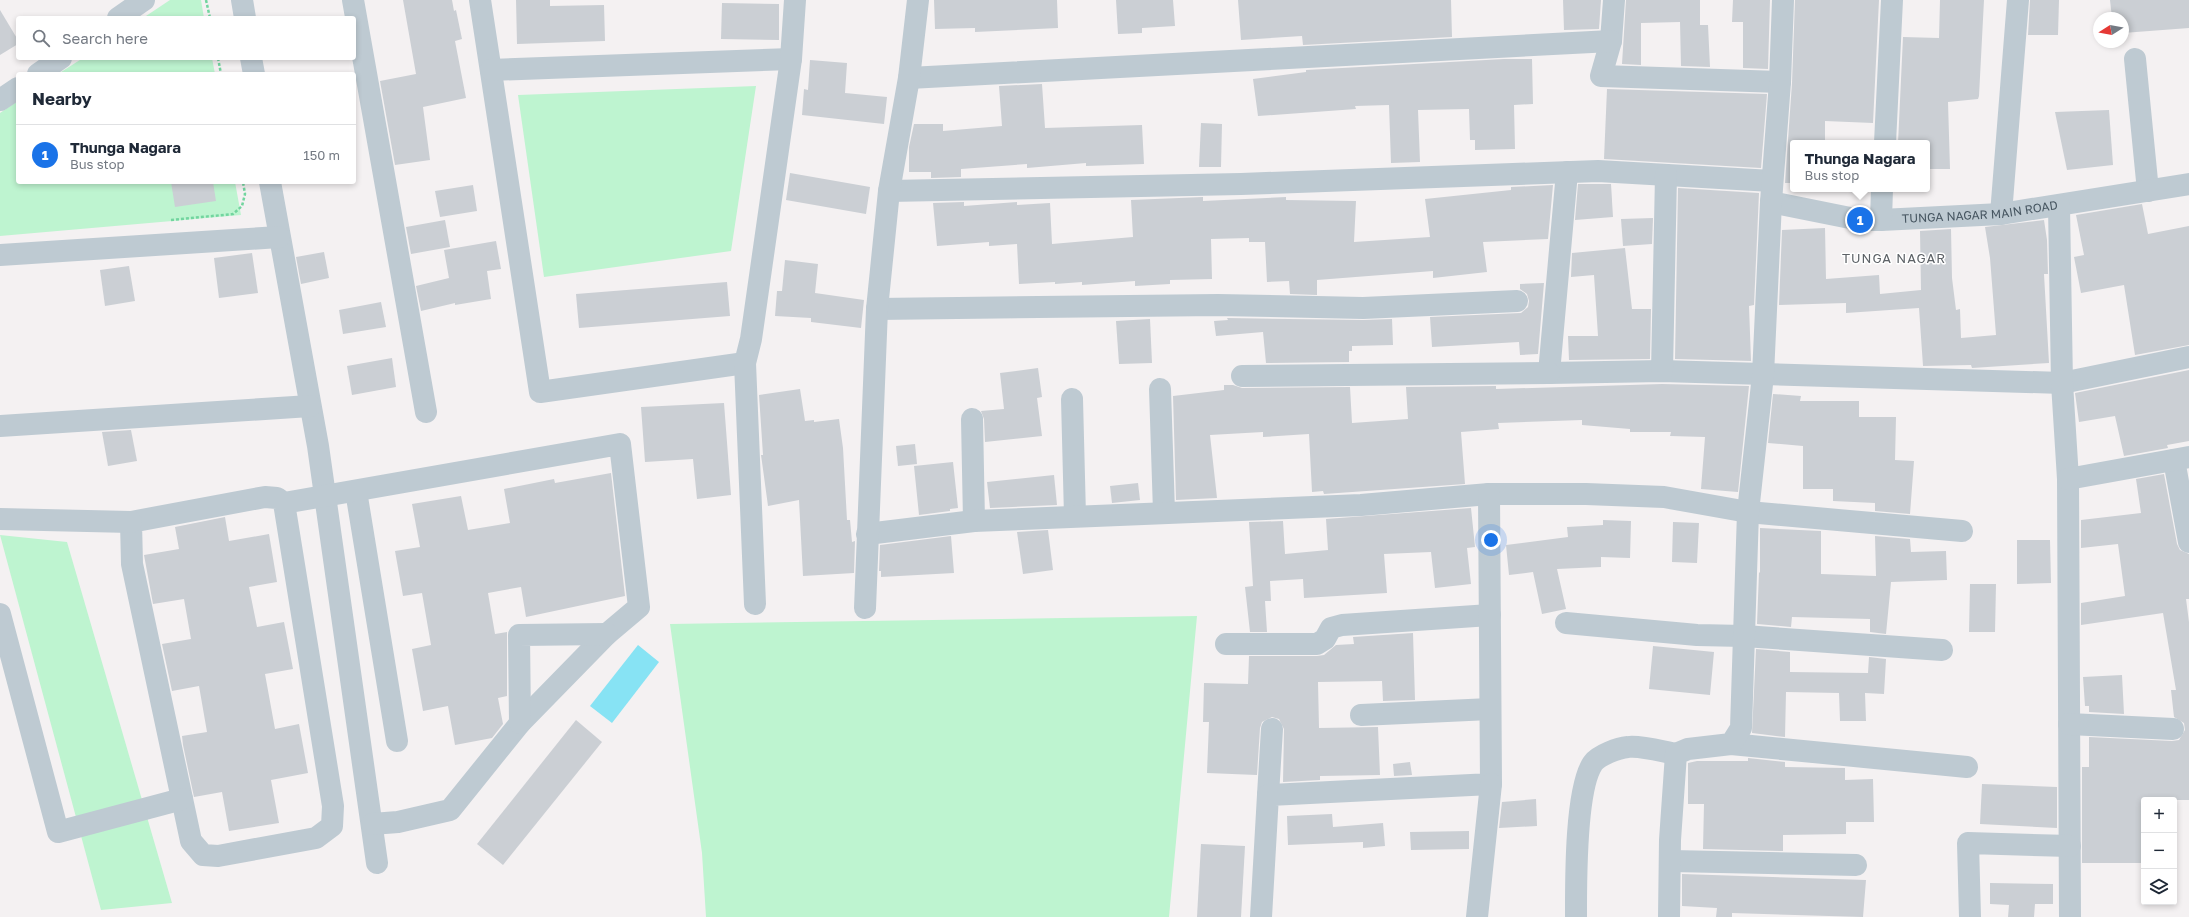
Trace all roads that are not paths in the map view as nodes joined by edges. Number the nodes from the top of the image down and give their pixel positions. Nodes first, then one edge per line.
1 (144, 0) edge
2 (242, 0) edge
3 (353, 0) edge
4 (480, 0) edge
5 (795, 0) edge
6 (918, 0) edge
7 (1614, 0) edge
8 (1783, 0) edge
9 (1892, 0) edge
10 (2018, 0) edge
11 (121, 16) edge
12 (245, 16) edge
13 (356, 16) edge
14 (356, 17) edge
15 (1611, 41) junction
16 (791, 59) junction
17 (2135, 59) dead end
18 (58, 60) edge
19 (251, 60) edge
20 (491, 70) junction
21 (41, 72) edge
22 (254, 72) edge
23 (909, 78) junction
24 (1780, 82) junction
25 (16, 89) edge
26 (0, 100) edge
27 (1885, 140) edge
28 (1567, 172) junction
29 (1666, 175) junction
30 (270, 184) edge
31 (2189, 184) edge
32 (889, 191) junction
33 (2148, 191) junction
34 (1772, 192) junction
35 (1882, 192) edge
36 (2059, 206) junction
37 (2001, 214) junction
38 (1881, 220) junction
39 (279, 237) junction
40 (0, 255) edge
41 (1517, 301) dead end
42 (877, 308) junction
43 (2189, 357) edge
44 (745, 363) junction
45 (1662, 371) junction
46 (1549, 373) junction
47 (1763, 375) junction
48 (1242, 376) dead end
49 (2062, 383) junction
50 (1160, 389) dead end
51 (1072, 399) dead end
52 (310, 406) junction
53 (426, 412) dead end
54 (972, 419) dead end
55 (0, 426) edge
56 (2181, 458) edge
57 (2068, 479) junction
58 (356, 491) junction
59 (1489, 494) junction
60 (324, 497) junction
61 (284, 504) junction
62 (1164, 512) junction
63 (1748, 512) junction
64 (1075, 516) junction
65 (0, 519) edge
66 (974, 521) junction
67 (131, 522) junction
68 (1962, 531) dead end
69 (867, 534) junction
70 (2189, 542) edge
71 (755, 604) dead end
72 (865, 608) dead end
73 (0, 614) edge
74 (1490, 615) junction
75 (1566, 623) dead end
76 (607, 634) junction
77 (1744, 636) junction
78 (1226, 644) dead end
79 (1942, 650) dead end
80 (1490, 709) junction
81 (1361, 715) dead end
82 (520, 723) junction
83 (2069, 724) junction
84 (2173, 729) dead end
85 (1272, 730) dead end
86 (396, 741) dead end
87 (1731, 744) junction
88 (1676, 754) junction
89 (1967, 767) dead end
90 (1491, 784) junction
91 (1268, 795) junction
92 (182, 799) junction
93 (372, 824) junction
94 (2070, 846) junction
95 (1671, 860) junction
96 (377, 863) dead end
97 (1856, 865) dead end
98 (1261, 917) edge
99 (1477, 917) edge
100 (1576, 917) edge
101 (1669, 917) edge
102 (1970, 917) edge
103 (2070, 917) edge

1 - 11 street
2 - 12 street
3 - 13 street
4 - 20 street
5 - 16 street
6 - 23 street
7 - 15 street
8 - 24 street
9 - 27 street
10 - 37 street
14 - 53 street
15 - 23 street
15 - 24 street
16 - 20 street
16 - 44 street
17 - 33 street
18 - 21 street
19 - 22 street
20 - 44 street
23 - 32 street
24 - 34 street
25 - 26 street
28 - 29 street, TUNGA NAGAR MAIN ROAD
28 - 32 street, TUNGA NAGAR MAIN ROAD
28 - 46 street
29 - 34 street, TUNGA NAGAR MAIN ROAD
29 - 45 street
30 - 39 street
31 - 33 street, TUNGA NAGAR MAIN ROAD
32 - 42 street
33 - 36 street, TUNGA NAGAR MAIN ROAD
34 - 38 street, TUNGA NAGAR MAIN ROAD
34 - 47 street
35 - 38 street
36 - 37 street, TUNGA NAGAR MAIN ROAD
36 - 49 street
37 - 38 street, TUNGA NAGAR MAIN ROAD
39 - 40 street
39 - 52 street
41 - 42 street
42 - 69 street
43 - 49 street
44 - 71 street
45 - 46 street
45 - 47 street
46 - 48 street
47 - 49 street
47 - 63 street
49 - 57 street
50 - 62 street
51 - 64 street
52 - 55 street
52 - 60 street
54 - 66 street
56 - 57 street
56 - 70 street
57 - 83 street
58 - 60 street
58 - 76 street
58 - 86 street
59 - 62 street
59 - 63 street
59 - 74 street
60 - 61 street
60 - 93 street
61 - 67 street
61 - 92 street
62 - 64 street
63 - 68 street
63 - 77 street
64 - 66 street
65 - 67 street
66 - 69 street
67 - 92 street
69 - 72 street
73 - 92 street
74 - 78 street
74 - 80 street
75 - 77 street
76 - 82 street
76 - 82 street
77 - 79 street
77 - 87 street
80 - 81 street
80 - 90 street
82 - 93 street
83 - 84 street
83 - 94 street
85 - 91 street
87 - 88 street
87 - 89 street
88 - 95 street
88 - 100 street
90 - 91 street
90 - 99 street
91 - 98 street
93 - 96 street
94 - 102 street
94 - 103 street
95 - 97 street
95 - 101 street

